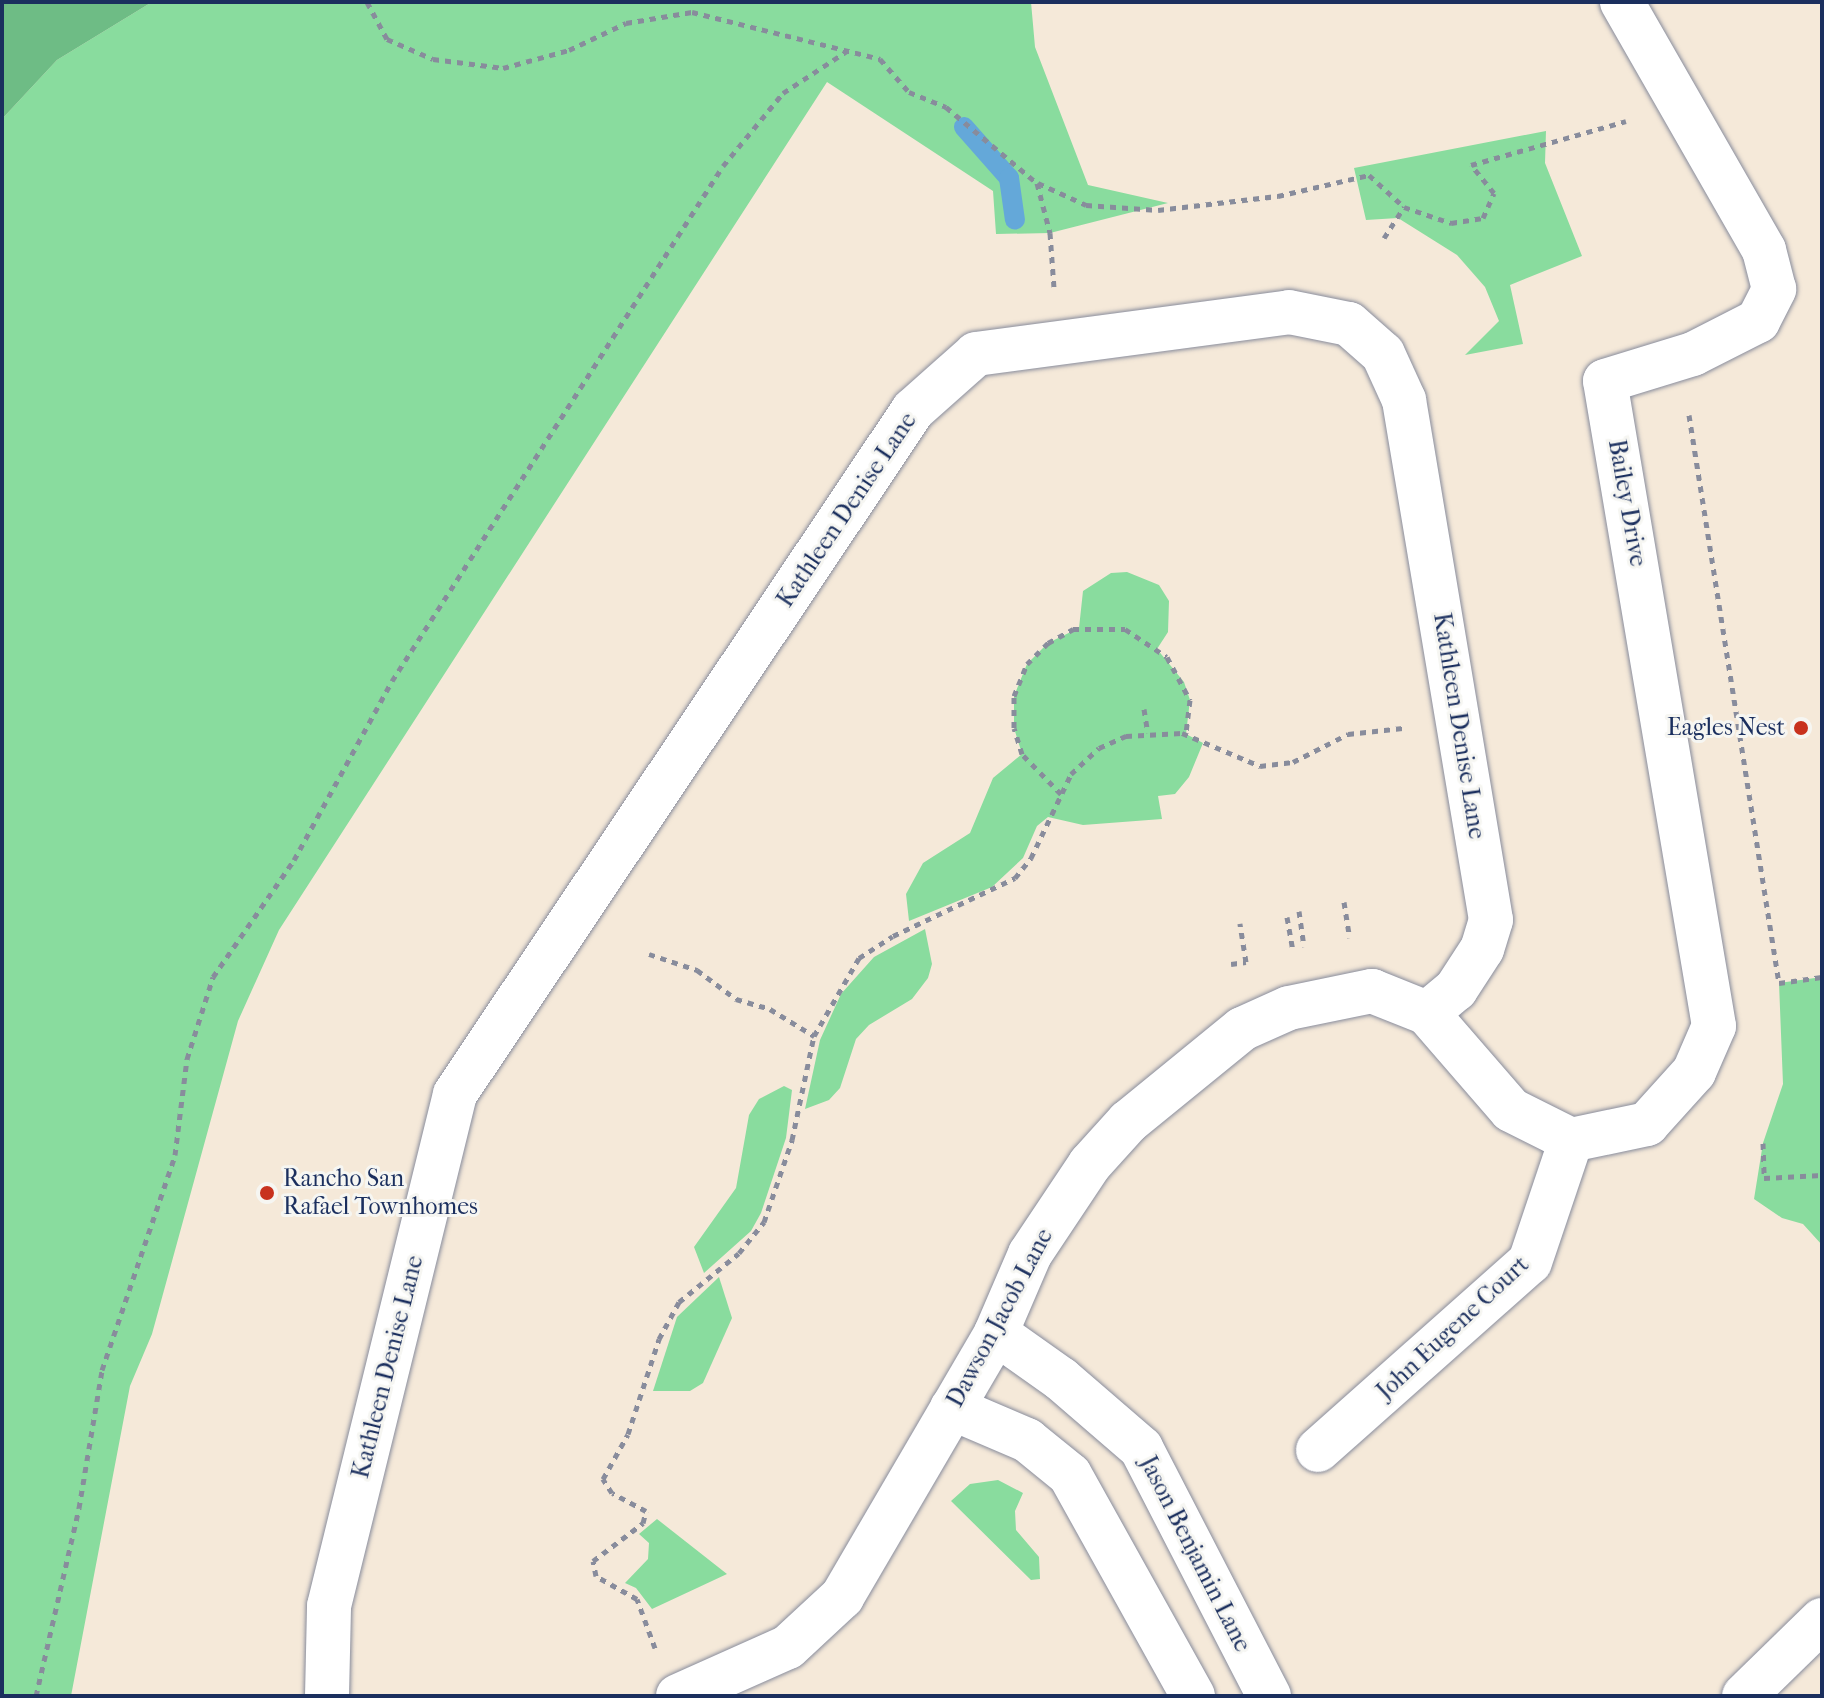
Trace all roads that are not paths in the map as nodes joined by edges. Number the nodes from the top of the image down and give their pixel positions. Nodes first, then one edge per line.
1 (1622, 2) edge
2 (1427, 1013) junction
3 (1571, 1140) junction
4 (996, 1333) junction
5 (952, 1408) junction
6 (1318, 1450) dead end
7 (1822, 1620) edge
8 (670, 1679) edge
9 (327, 1696) edge
10 (1193, 1696) edge
11 (1269, 1696) edge
12 (1744, 1696) edge

1 - 3 street, Bailey Drive
2 - 3 street, Dawson Jacob Lane
2 - 4 street, Dawson Jacob Lane
2 - 9 street, Kathleen Denise Lane
3 - 6 street, John Eugene Court
4 - 5 street, Dawson Jacob Lane
4 - 11 street, Jason Benjamin Lane
5 - 8 street, Dawson Jacob Lane
5 - 10 street
7 - 12 street

